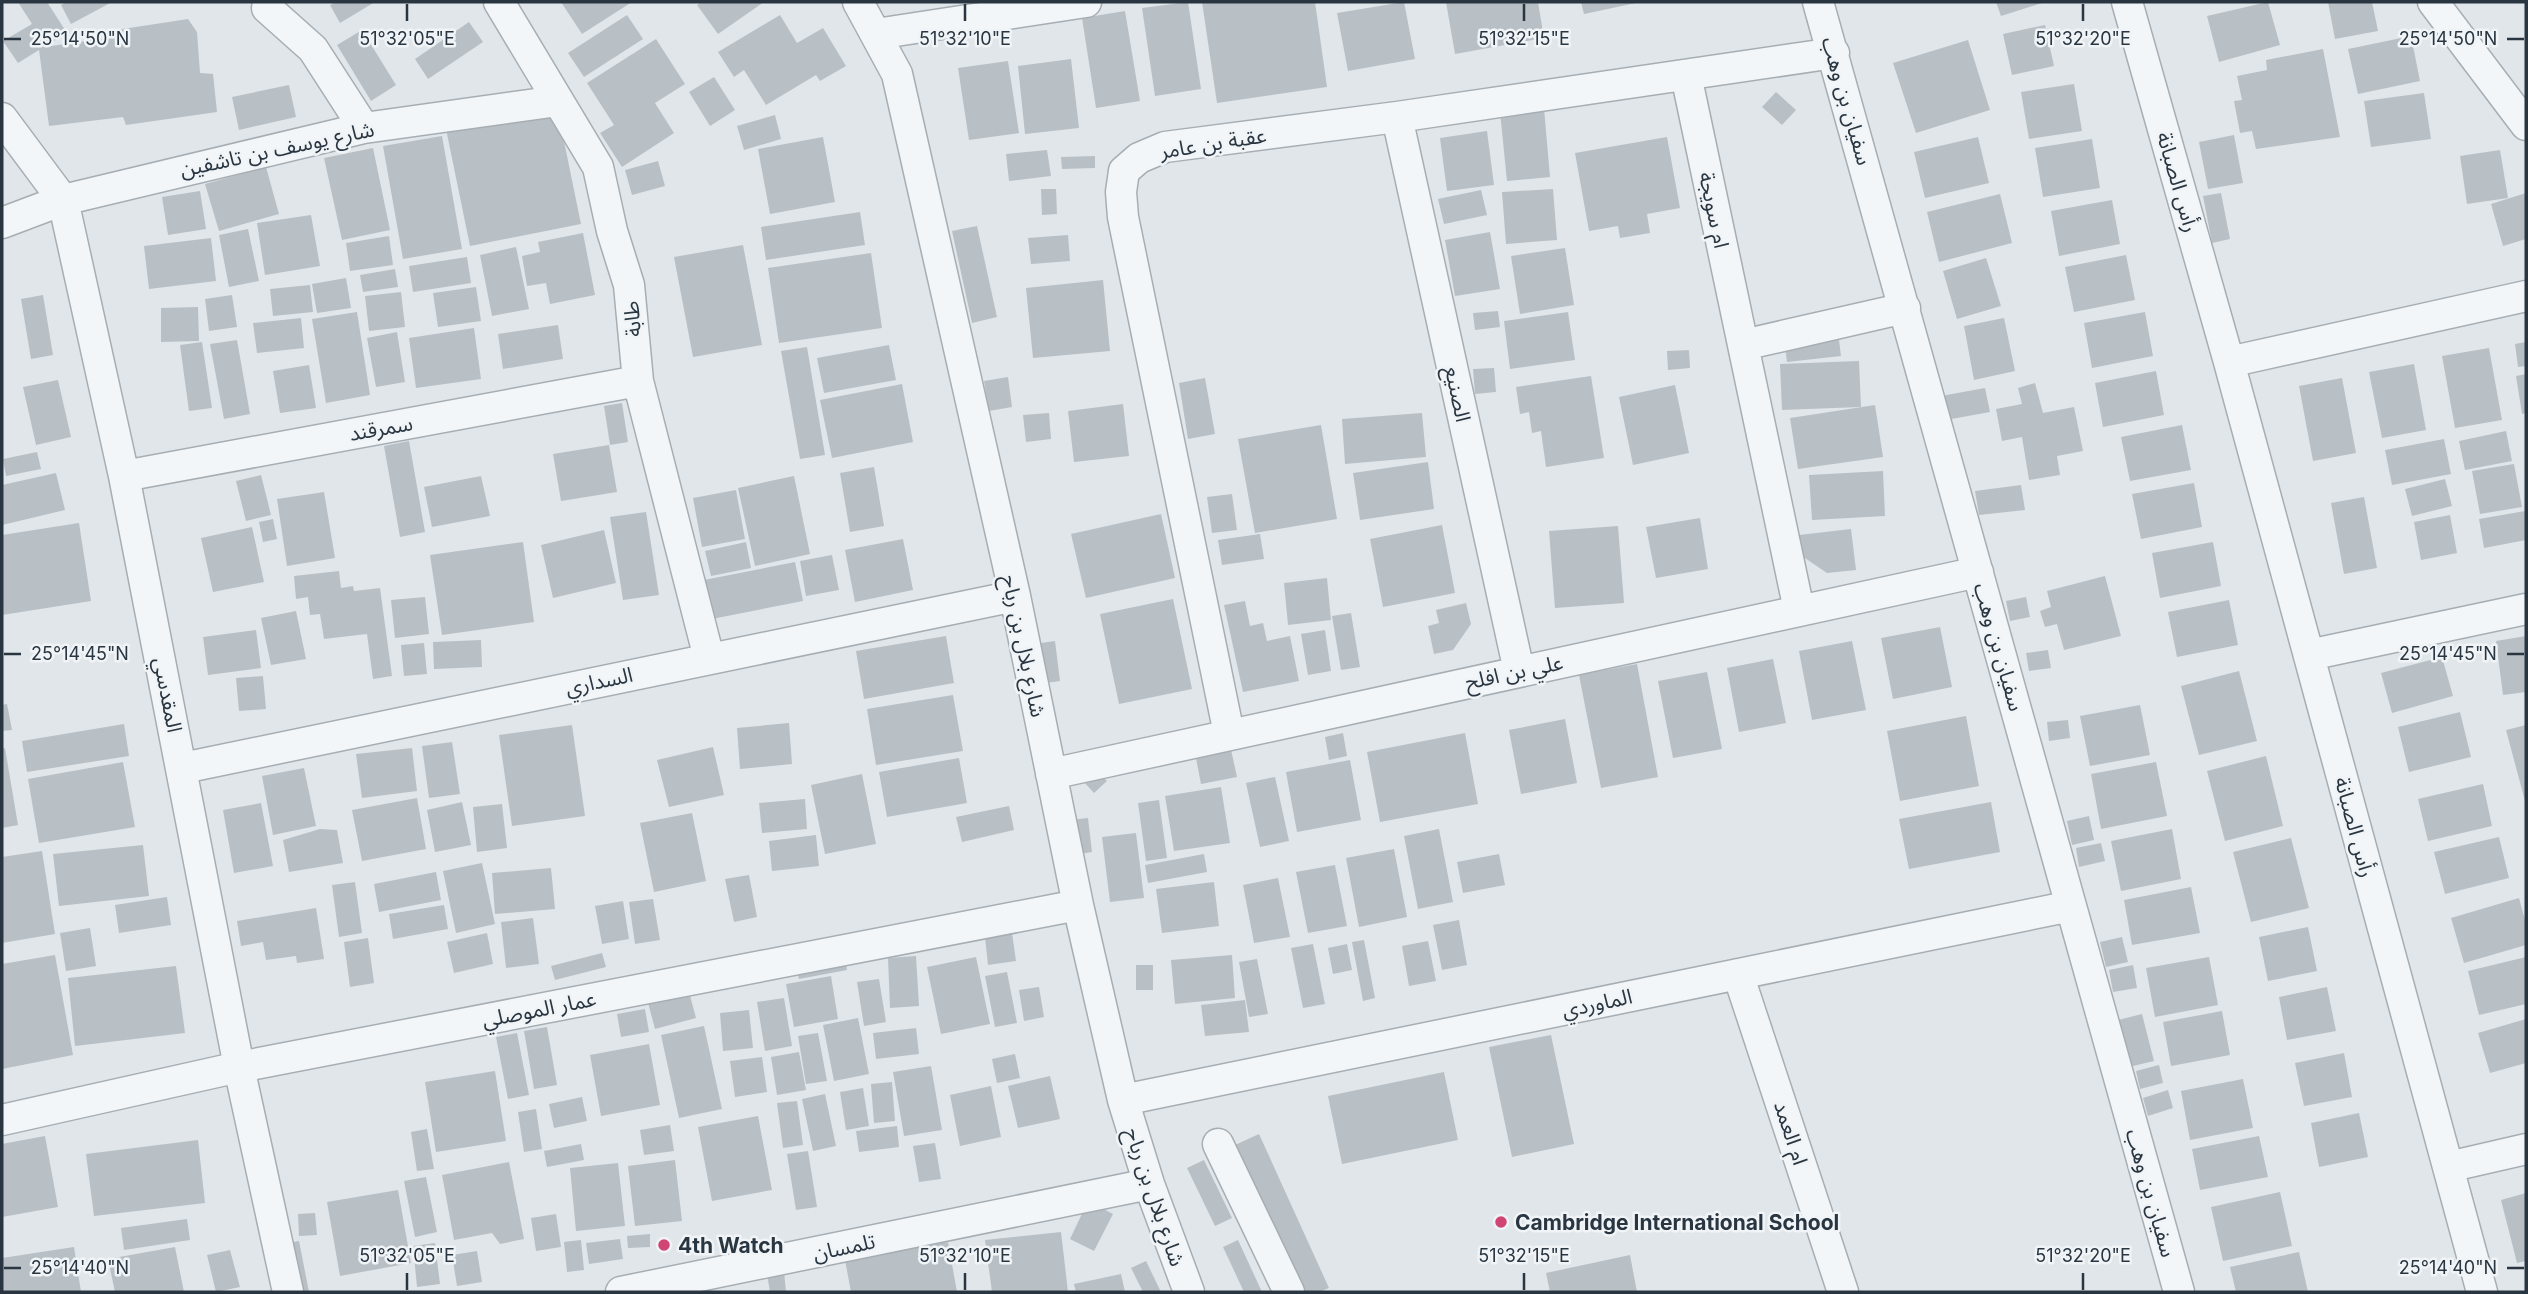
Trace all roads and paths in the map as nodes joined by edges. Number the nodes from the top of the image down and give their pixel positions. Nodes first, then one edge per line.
1 (499, 2) edge
2 (858, 2) edge
3 (1086, 2) edge
4 (1818, 2) edge
5 (2127, 2) edge
6 (2433, 2) edge
7 (267, 8) dead end
8 (876, 34) junction
9 (1834, 53) junction
10 (1686, 75) junction
11 (558, 100) junction
12 (1397, 117) junction
13 (2, 118) edge
14 (2526, 125) edge
15 (363, 128) junction
16 (63, 200) junction
17 (2, 223) edge
18 (2526, 296) edge
19 (1905, 307) junction
20 (1743, 345) junction
21 (2229, 362) junction
22 (638, 381) junction
23 (124, 476) junction
24 (1978, 572) junction
25 (1015, 596) junction
26 (2526, 609) edge
27 (1799, 610) junction
28 (2309, 655) junction
29 (709, 658) junction
30 (1519, 671) junction
31 (1229, 734) junction
32 (183, 768) junction
33 (1051, 774) junction
34 (1078, 905) junction
35 (2071, 906) junction
36 (1738, 974) junction
37 (239, 1068) junction
38 (1124, 1100) junction
39 (2, 1120) edge
40 (1218, 1144) dead end
41 (2526, 1149) edge
42 (2448, 1167) junction
43 (1149, 1184) junction
44 (288, 1292) edge
45 (621, 1292) edge
46 (1189, 1292) edge
47 (1290, 1292) edge
48 (1843, 1292) edge
49 (2179, 1292) edge
50 (2482, 1292) edge

1 - 11 street, طابة
2 - 8 street, شارع بلال بن رباح
3 - 8 street
4 - 9 street, سفيان بن وهب
5 - 21 street, رأس الصبانة
6 - 14 street
7 - 15 street
8 - 25 street, شارع بلال بن رباح
9 - 10 street, عقبة بن عامر
9 - 19 street, سفيان بن وهب
10 - 12 street, عقبة بن عامر
10 - 20 street, ام سويجة
11 - 15 street, شارع يوسف بن تاشفين
11 - 22 street, طابة
12 - 30 street, الصنيع
12 - 31 street, عقبة بن عامر
13 - 16 street, المقدسي
15 - 16 street, شارع يوسف بن تاشفين
16 - 17 street, شارع يوسف بن تاشفين
16 - 23 street, المقدسي
18 - 21 street
19 - 20 street
19 - 24 street, سفيان بن وهب
20 - 27 street, ام سويجة
21 - 28 street, رأس الصبانة
22 - 23 street, سمرقند
22 - 29 street, طابة
23 - 32 street, المقدسي
24 - 27 street, علي بن افلح
24 - 35 street, سفيان بن وهب
25 - 29 street, السداري
25 - 33 street, شارع بلال بن رباح
26 - 28 street
27 - 30 street, علي بن افلح
28 - 42 street, رأس الصبانة
29 - 32 street, السداري
30 - 31 street, علي بن افلح
31 - 33 street, علي بن افلح
32 - 37 street, المقدسي
33 - 34 street, شارع بلال بن رباح
34 - 37 street, عمار الموصلي
34 - 38 street, شارع بلال بن رباح
35 - 36 street, الماوردي
35 - 49 street, سفيان بن وهب
36 - 38 street, الماوردي
36 - 48 street, ام العمد
37 - 39 street, عمار الموصلي
37 - 44 street, المقدسي
38 - 43 street, شارع بلال بن رباح
40 - 47 street
41 - 42 street
42 - 50 street, رأس الصبانة
43 - 45 street, تلمسان
43 - 46 street, شارع بلال بن رباح

